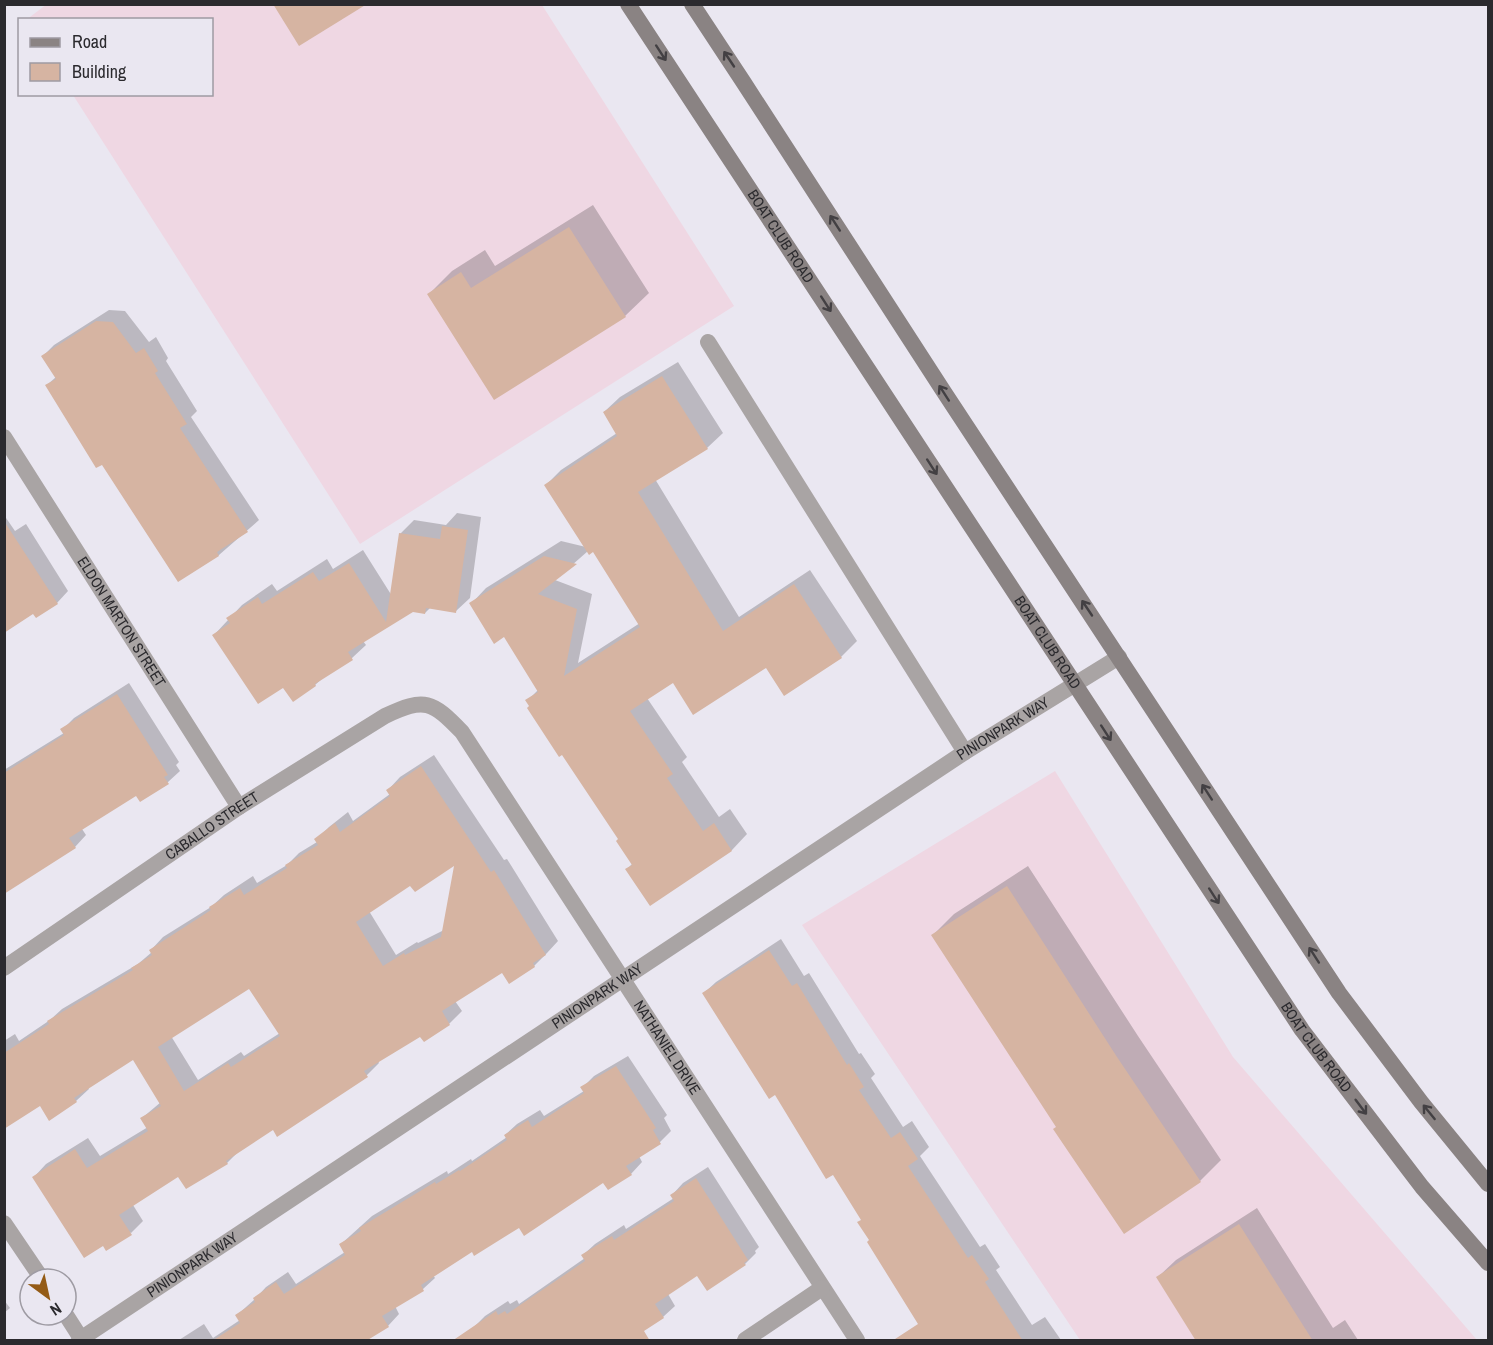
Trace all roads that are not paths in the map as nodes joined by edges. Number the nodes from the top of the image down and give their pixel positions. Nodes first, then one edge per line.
1 (628, 4) edge
2 (692, 4) edge
3 (708, 342) dead end
4 (5, 437) edge
5 (1119, 657) junction
6 (1074, 684) junction
7 (428, 705) joint
8 (965, 752) junction
9 (239, 807) junction
10 (4, 968) edge
11 (622, 981) junction
12 (1488, 1184) edge
13 (4, 1223) edge
14 (1488, 1263) edge
15 (34, 1267) edge
16 (822, 1288) junction
17 (73, 1327) edge
18 (81, 1340) edge
19 (745, 1341) edge
20 (857, 1341) edge

1 -> 6 main road, BOAT CLUB ROAD
5 -> 2 main road
3 - 8 street
4 - 9 street, ELDON MARTON STREET
5 - 6 street, PINIONPARK WAY
12 -> 5 main road
6 - 8 street, PINIONPARK WAY
6 -> 14 main road, BOAT CLUB ROAD
7 - 9 street, CABALLO STREET
7 - 11 street, NATHANIEL DRIVE
8 - 11 street, PINIONPARK WAY
9 - 10 street, CABALLO STREET
11 - 16 street, NATHANIEL DRIVE
11 - 18 street, PINIONPARK WAY
13 - 15 street
16 - 19 street
16 - 20 street, NATHANIEL DRIVE
17 - 18 street

